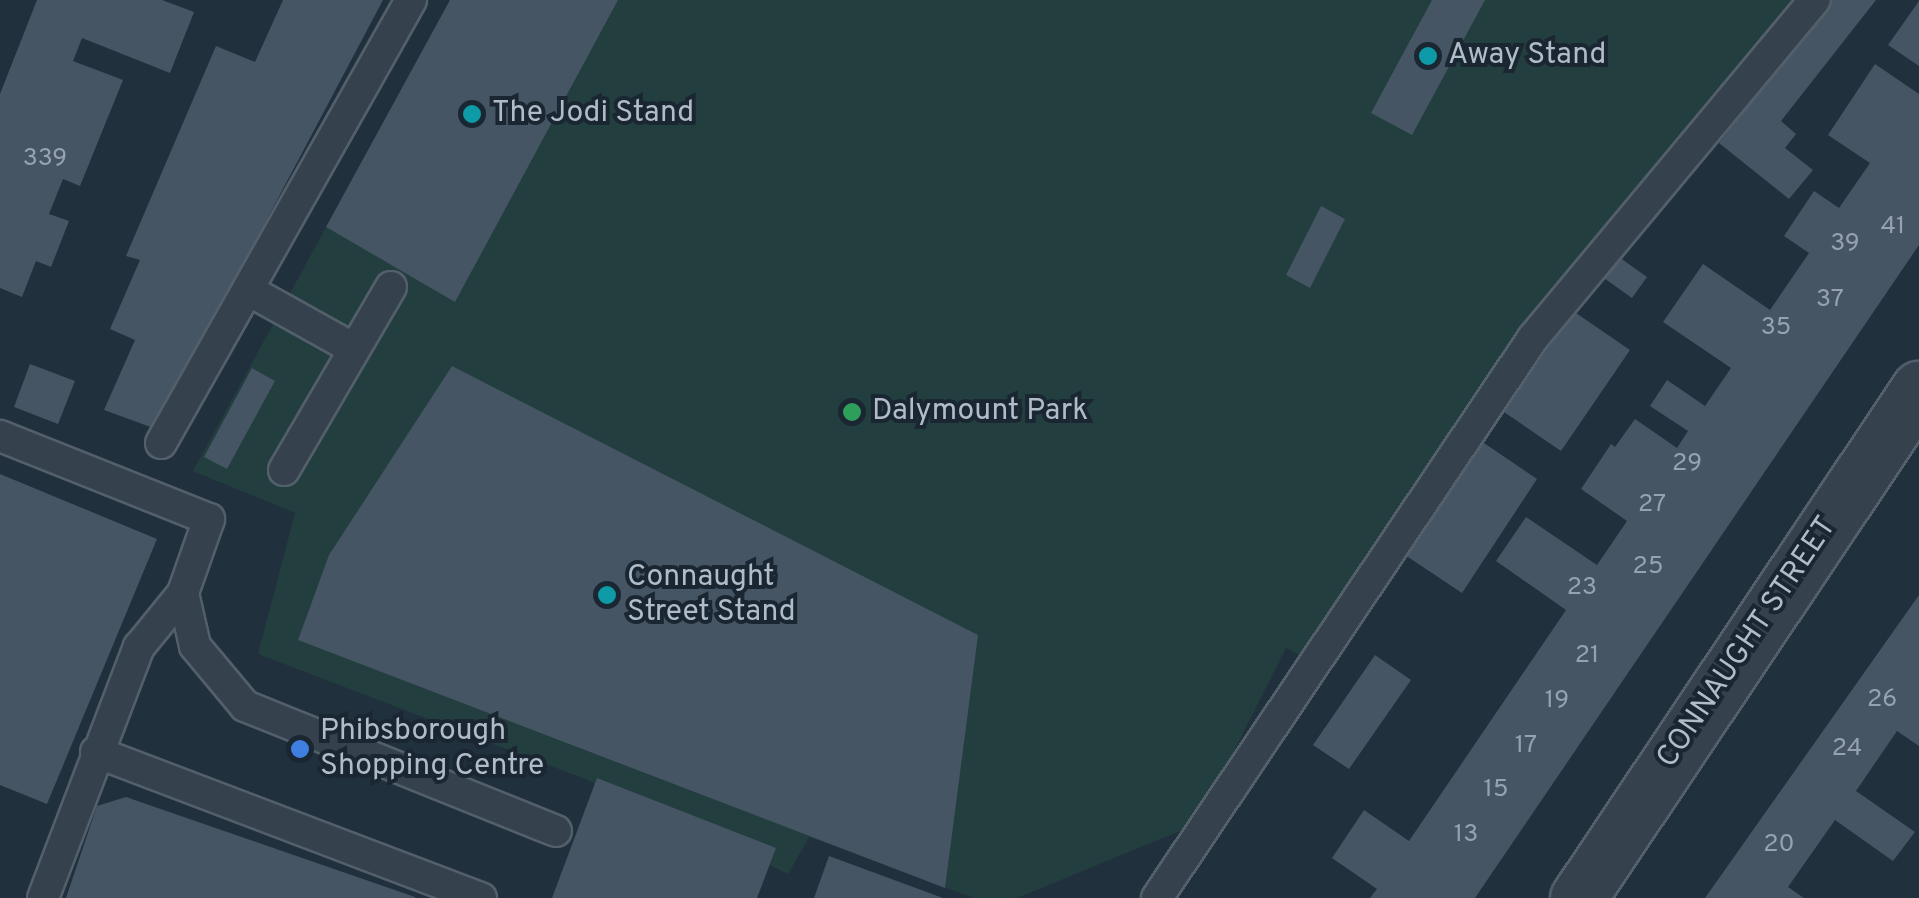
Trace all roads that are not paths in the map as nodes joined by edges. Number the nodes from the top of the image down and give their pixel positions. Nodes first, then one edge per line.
1 (412, 0) edge
2 (1815, 0) edge
3 (391, 286) dead end
4 (248, 290) junction
5 (354, 349) junction
6 (1919, 389) edge
7 (0, 436) edge
8 (162, 442) dead end
9 (284, 470) dead end
10 (183, 593) junction
11 (96, 752) junction
12 (556, 830) dead end
13 (43, 898) edge
14 (480, 898) edge
15 (1157, 898) edge
16 (1578, 898) edge

1 - 4 lane
2 - 15 lane
3 - 5 lane
4 - 5 lane
4 - 8 lane
5 - 9 lane
6 - 16 street, CONNAUGHT STREET
7 - 10 lane
10 - 11 lane
10 - 12 lane
11 - 13 lane
11 - 14 lane

